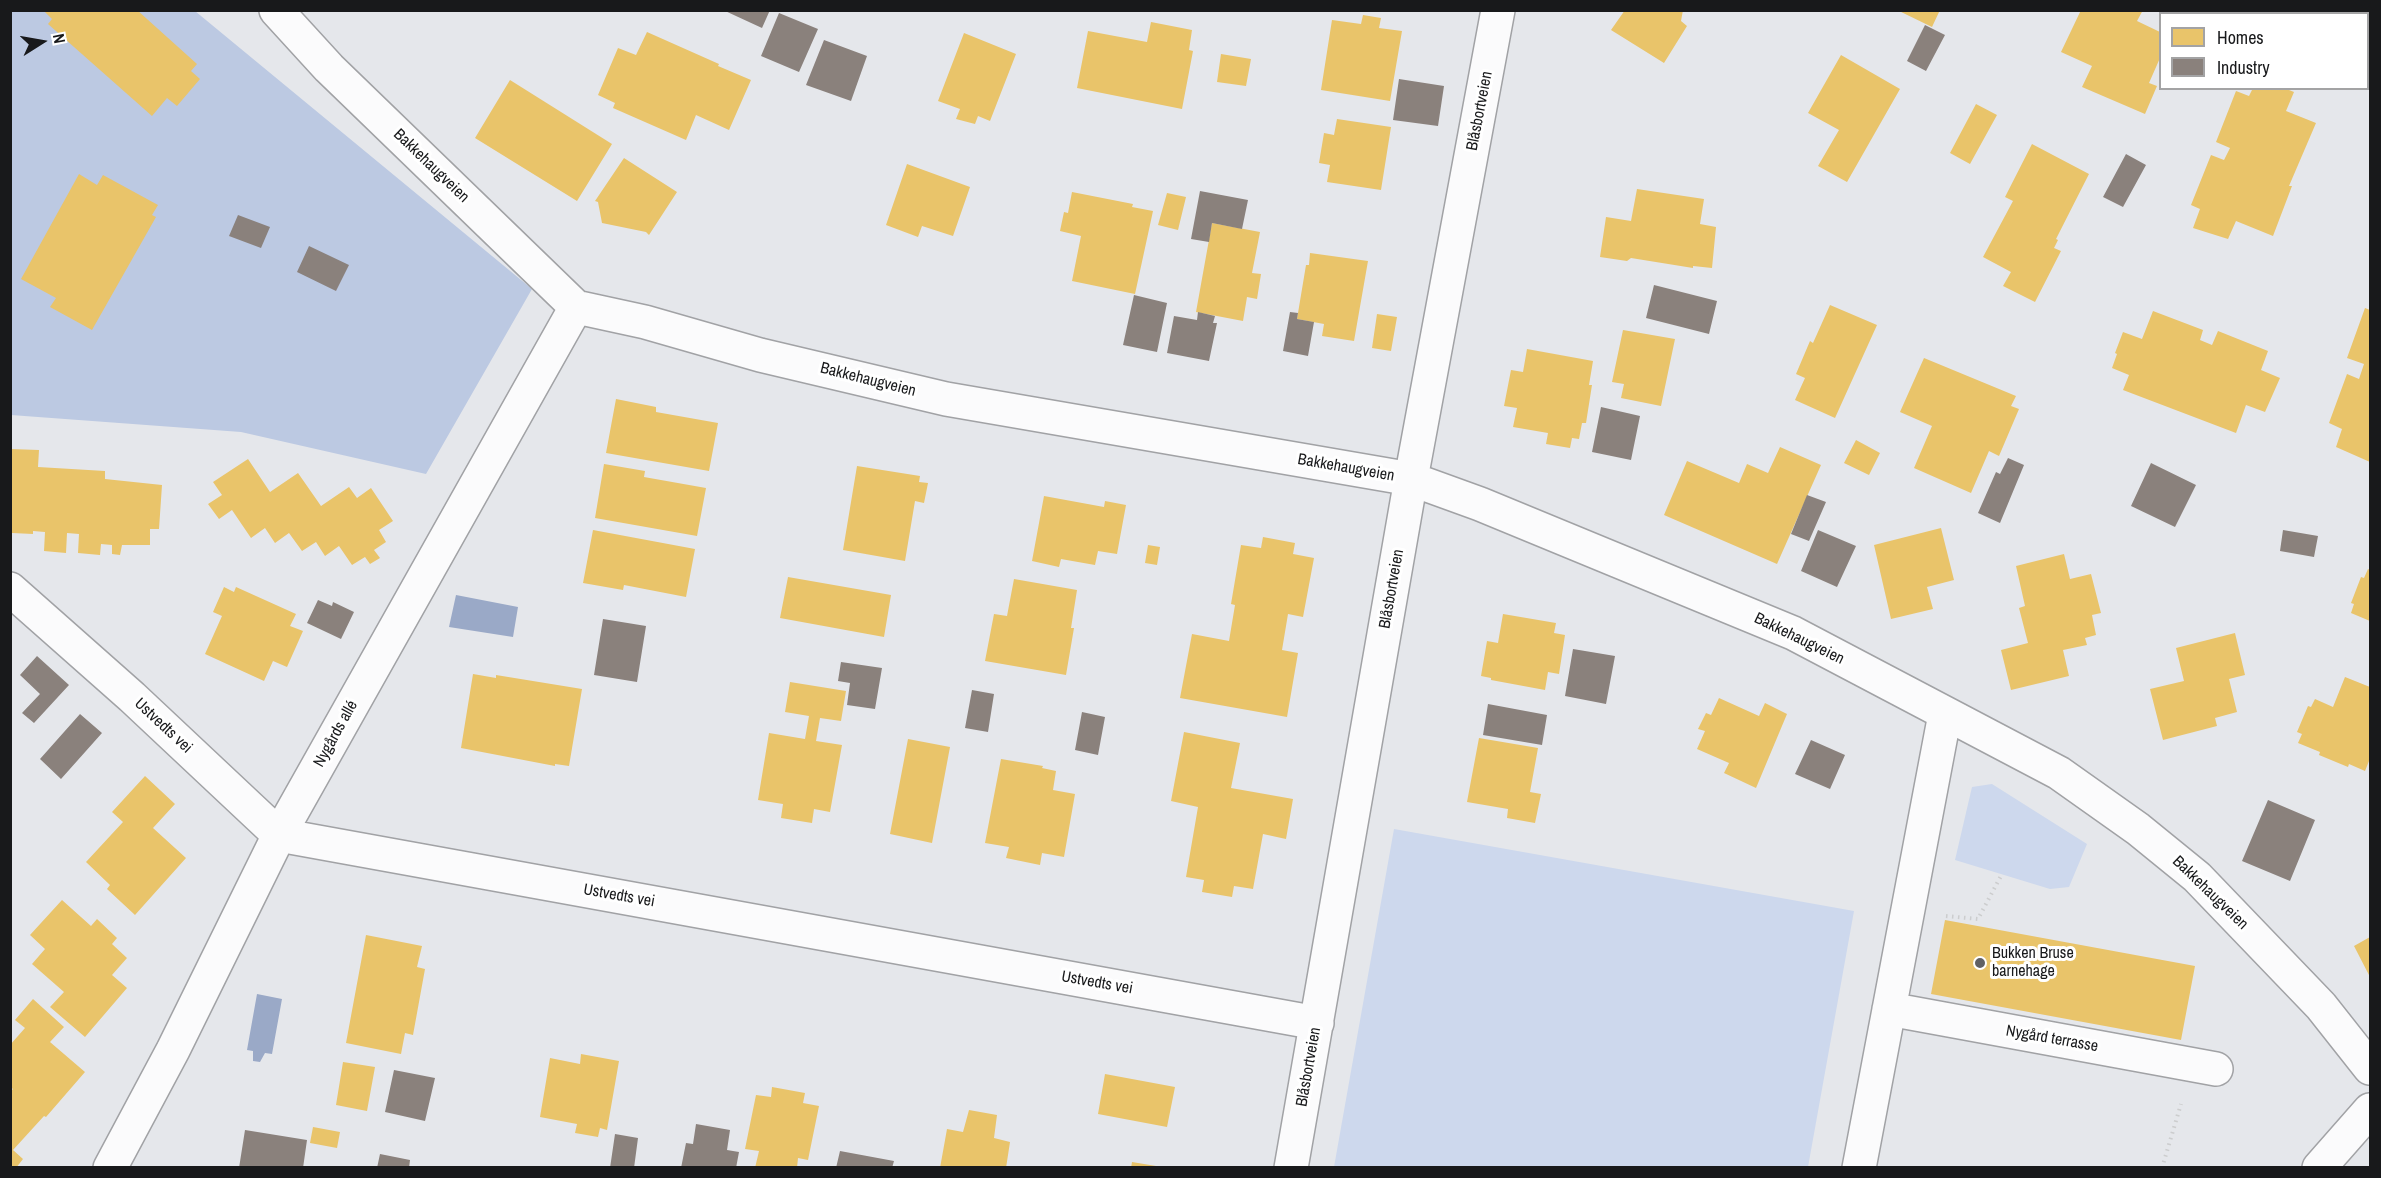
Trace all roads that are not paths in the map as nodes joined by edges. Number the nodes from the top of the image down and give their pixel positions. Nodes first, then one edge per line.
1 (276, 10) edge
2 (1498, 10) edge
3 (576, 307) junction
4 (1411, 479) junction
5 (10, 589) edge
6 (1945, 714) junction
7 (279, 835) junction
8 (1889, 1009) junction
9 (1317, 1023) junction
10 (2202, 1067) road end
11 (2370, 1068) edge
12 (2370, 1110) edge
13 (110, 1167) edge
14 (1291, 1167) edge
15 (1858, 1167) edge
16 (2319, 1167) edge

1 - 3 street, Bakkehaugveien
2 - 4 street, Blåsbortveien
3 - 4 street, Bakkehaugveien
3 - 7 street, Nygårds allé
4 - 6 street, Bakkehaugveien
4 - 9 street, Blåsbortveien
5 - 7 street, Ustvedts vei
6 - 8 street
6 - 11 street, Bakkehaugveien
7 - 9 street, Ustvedts vei
7 - 13 street, Nygårds allé
8 - 10 street, Nygård terrasse
8 - 15 street
9 - 14 street, Blåsbortveien
12 - 16 street

